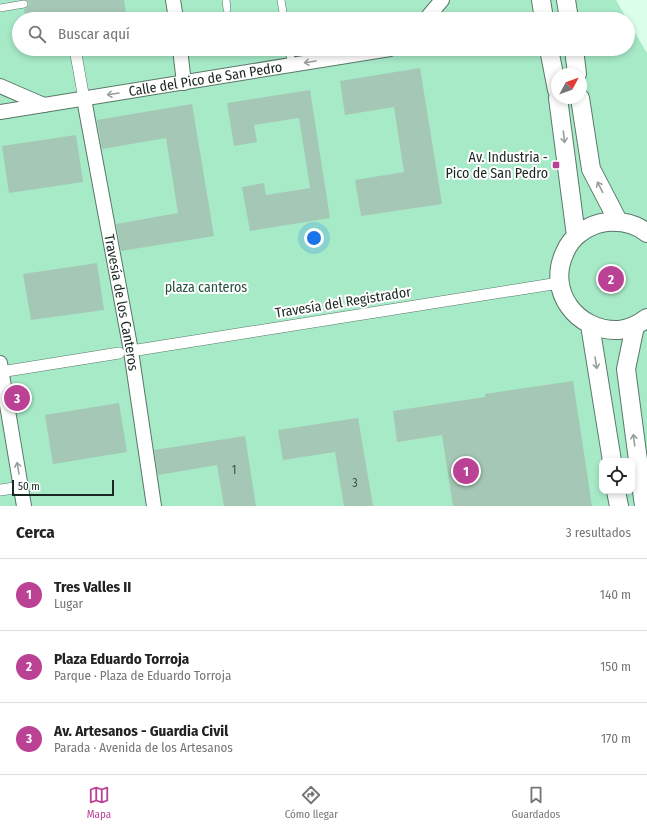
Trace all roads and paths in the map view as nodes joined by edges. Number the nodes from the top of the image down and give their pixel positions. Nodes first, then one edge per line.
1 (173, 0) edge
2 (226, 0) edge
3 (281, 0) edge
4 (442, 0) edge
5 (540, 0) edge
6 (566, 0) edge
7 (24, 4) dead end
8 (0, 8) edge
9 (227, 9) dead end
10 (175, 12) edge
11 (283, 12) edge
12 (432, 12) edge
13 (543, 12) edge
14 (568, 12) edge
15 (77, 56) edge
16 (181, 56) edge
17 (290, 56) edge
18 (347, 56) edge
19 (550, 56) edge
20 (575, 56) edge
21 (292, 65) junction
22 (553, 68) edge
23 (576, 68) edge
24 (184, 83) junction
25 (0, 86) edge
26 (84, 99) junction
27 (559, 104) edge
28 (581, 104) edge
29 (44, 105) junction
30 (0, 112) edge
31 (618, 222) junction
32 (647, 234) edge
33 (576, 236) junction
34 (559, 283) junction
35 (641, 322) edge
36 (590, 325) junction
37 (125, 352) junction
38 (0, 369) edge
39 (612, 458) edge
40 (21, 487) junction
41 (0, 490) edge
42 (617, 494) edge
43 (24, 506) edge
44 (154, 506) edge
45 (619, 506) edge
46 (644, 506) edge

1 - 10 street
2 - 9 lane
3 - 11 lane
4 - 12 street
5 - 13 street
6 - 14 street
7 - 8 lane
15 - 26 street
16 - 24 street
17 - 21 lane
18 -> 21 street, Calle del Pico de San Pedro
19 - 22 street
20 - 23 street
21 - 24 street, Calle del Pico de San Pedro
24 -> 26 street, Calle del Pico de San Pedro
25 - 29 street
26 - 29 street, Calle del Pico de San Pedro
26 - 37 street, Travesía de los Canteros
27 -> 33 street
31 -> 28 street
29 - 30 street, Calle del Pico de San Pedro
31 - 32 street
31 - 33 street
33 - 34 street
34 - 36 street
34 - 37 street, Travesía del Registrador
35 - 36 street
46 -> 35 street
36 -> 39 street
37 - 38 street, Travesía del Registrador
37 - 44 street, Travesía de los Canteros
40 -> 38 street
40 - 41 street
40 - 43 street
42 - 45 street

